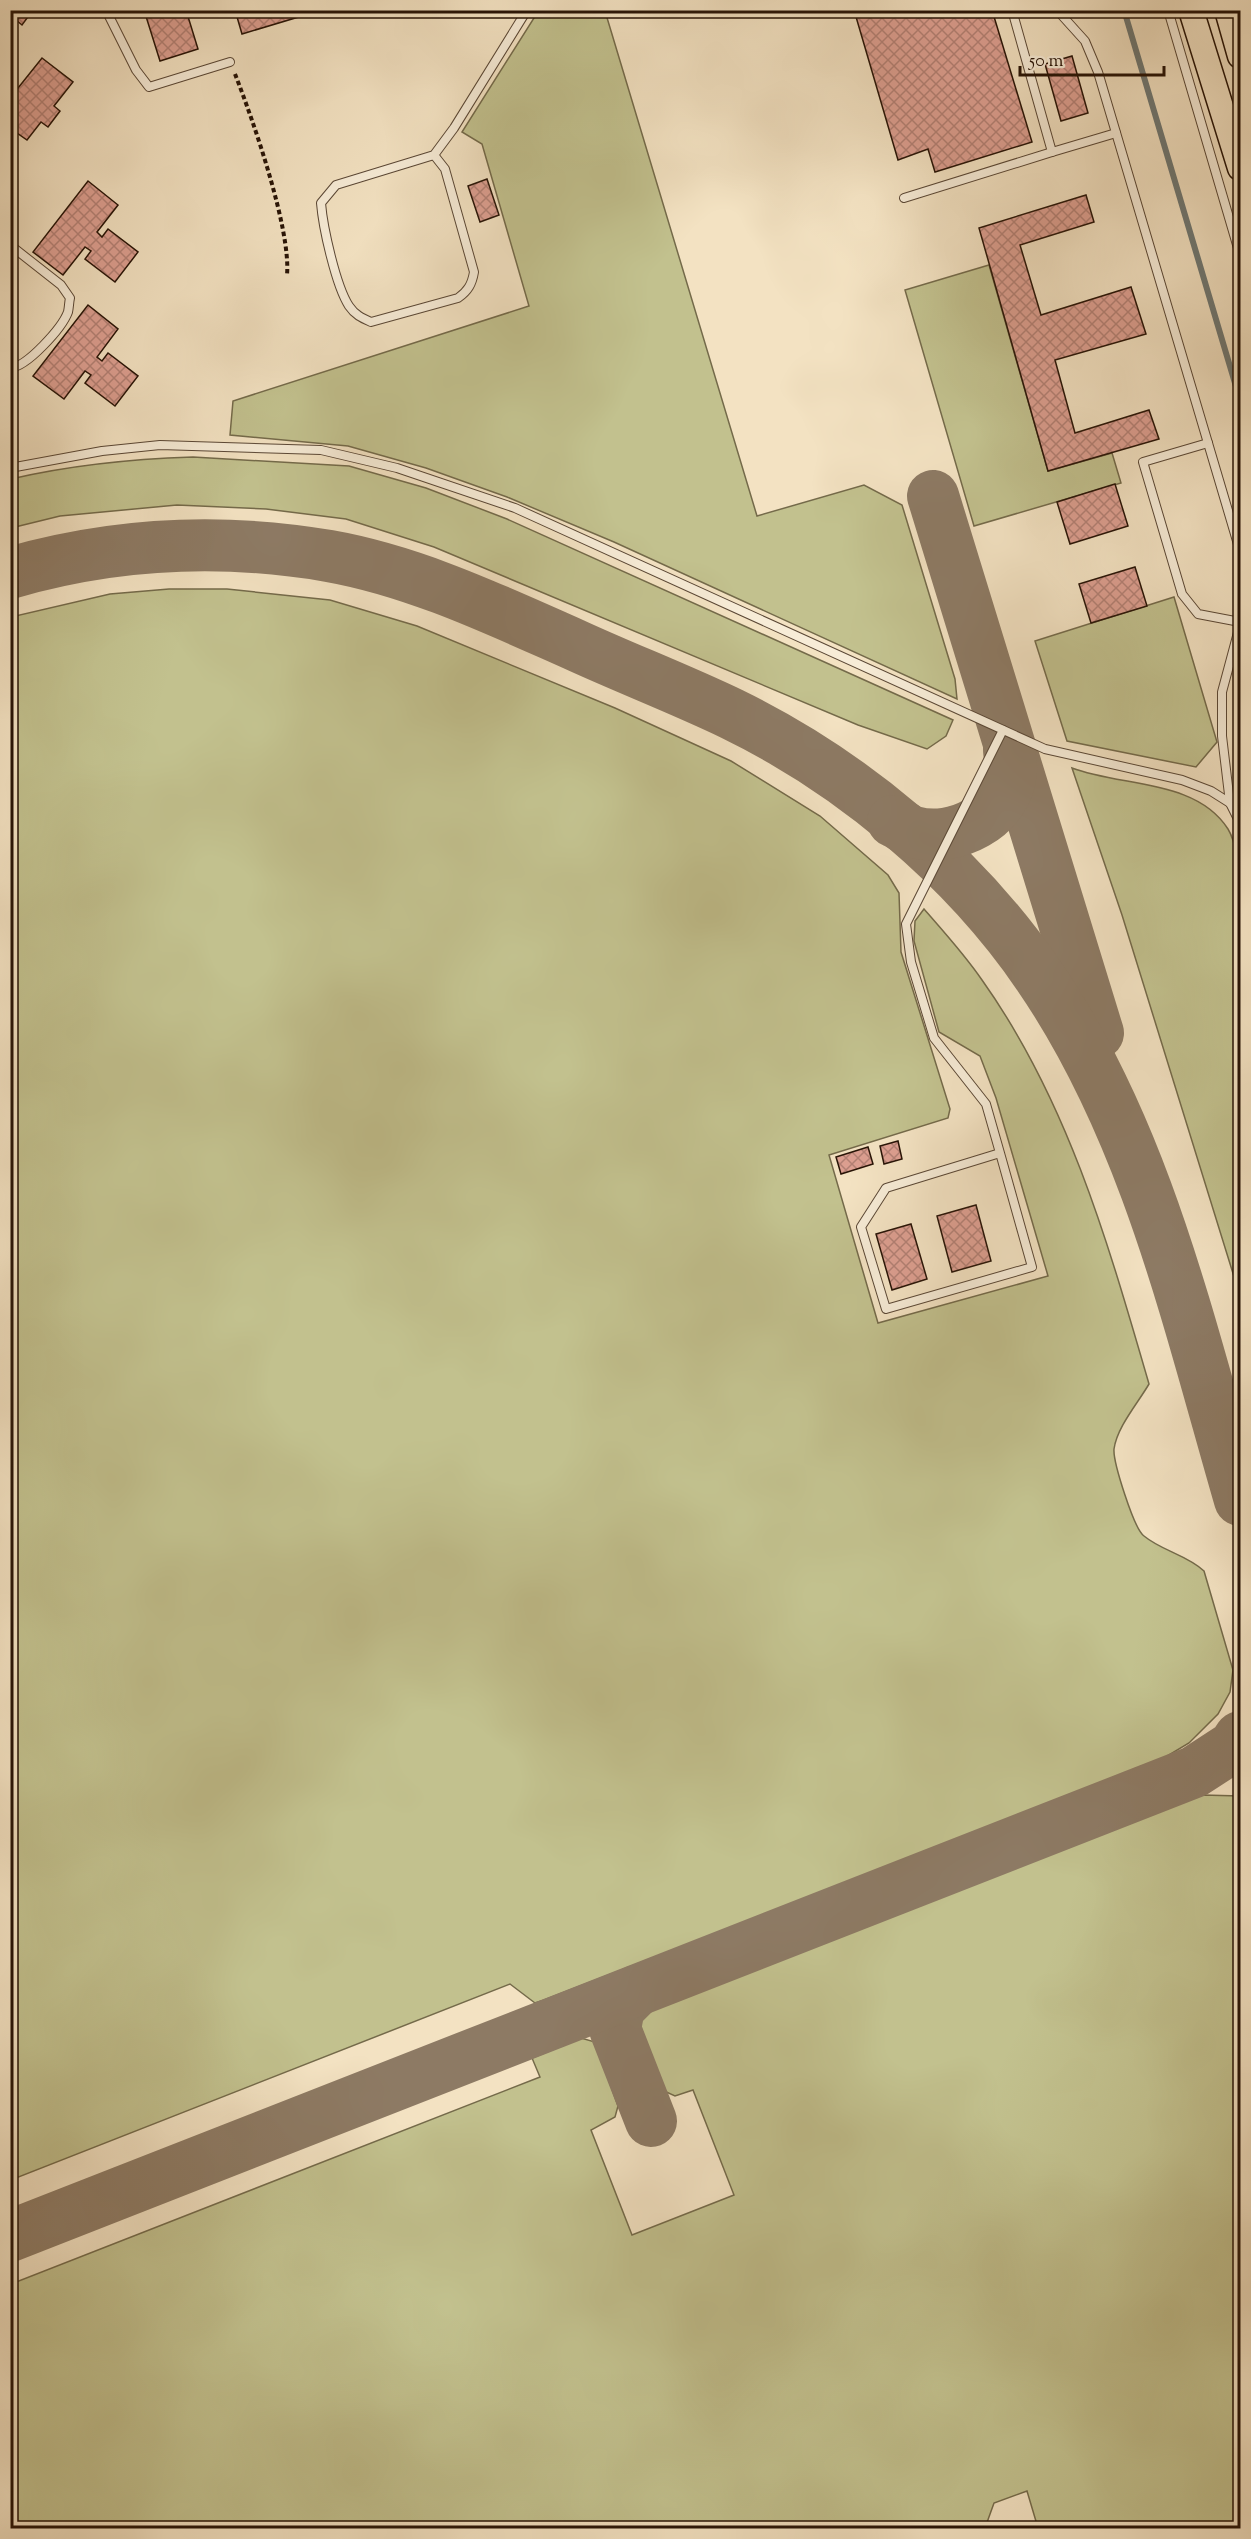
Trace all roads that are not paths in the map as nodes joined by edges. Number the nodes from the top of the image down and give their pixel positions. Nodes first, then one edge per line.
1 (106, 10) edge
2 (526, 10) edge
3 (1012, 10) edge
4 (1057, 10) edge
5 (1168, 10) edge
6 (1191, 10) edge
7 (1227, 10) edge
8 (1240, 56) edge
9 (230, 62) road end
10 (1116, 133) junction
11 (1052, 152) junction
12 (434, 155) junction
13 (1240, 168) edge
14 (904, 198) dead end
15 (10, 245) edge
16 (1240, 255) edge
17 (10, 368) edge
18 (1208, 443) junction
19 (10, 468) edge
20 (1240, 551) edge
21 (1240, 624) edge
22 (1003, 730) junction
23 (1230, 803) junction
24 (1240, 823) edge
25 (1000, 1153) junction

1 - 9 lane
2 - 12 lane
3 - 11 lane
4 - 10 lane
5 - 16 lane
6 - 13 main road
7 - 8 main road
10 - 11 lane
10 - 18 lane
11 - 14 lane
12 - 12 lane
15 - 17 lane
18 - 20 lane
18 - 21 lane
19 - 22 lane
21 - 23 lane
22 - 23 lane
22 - 25 lane
23 - 24 lane
25 - 25 lane

